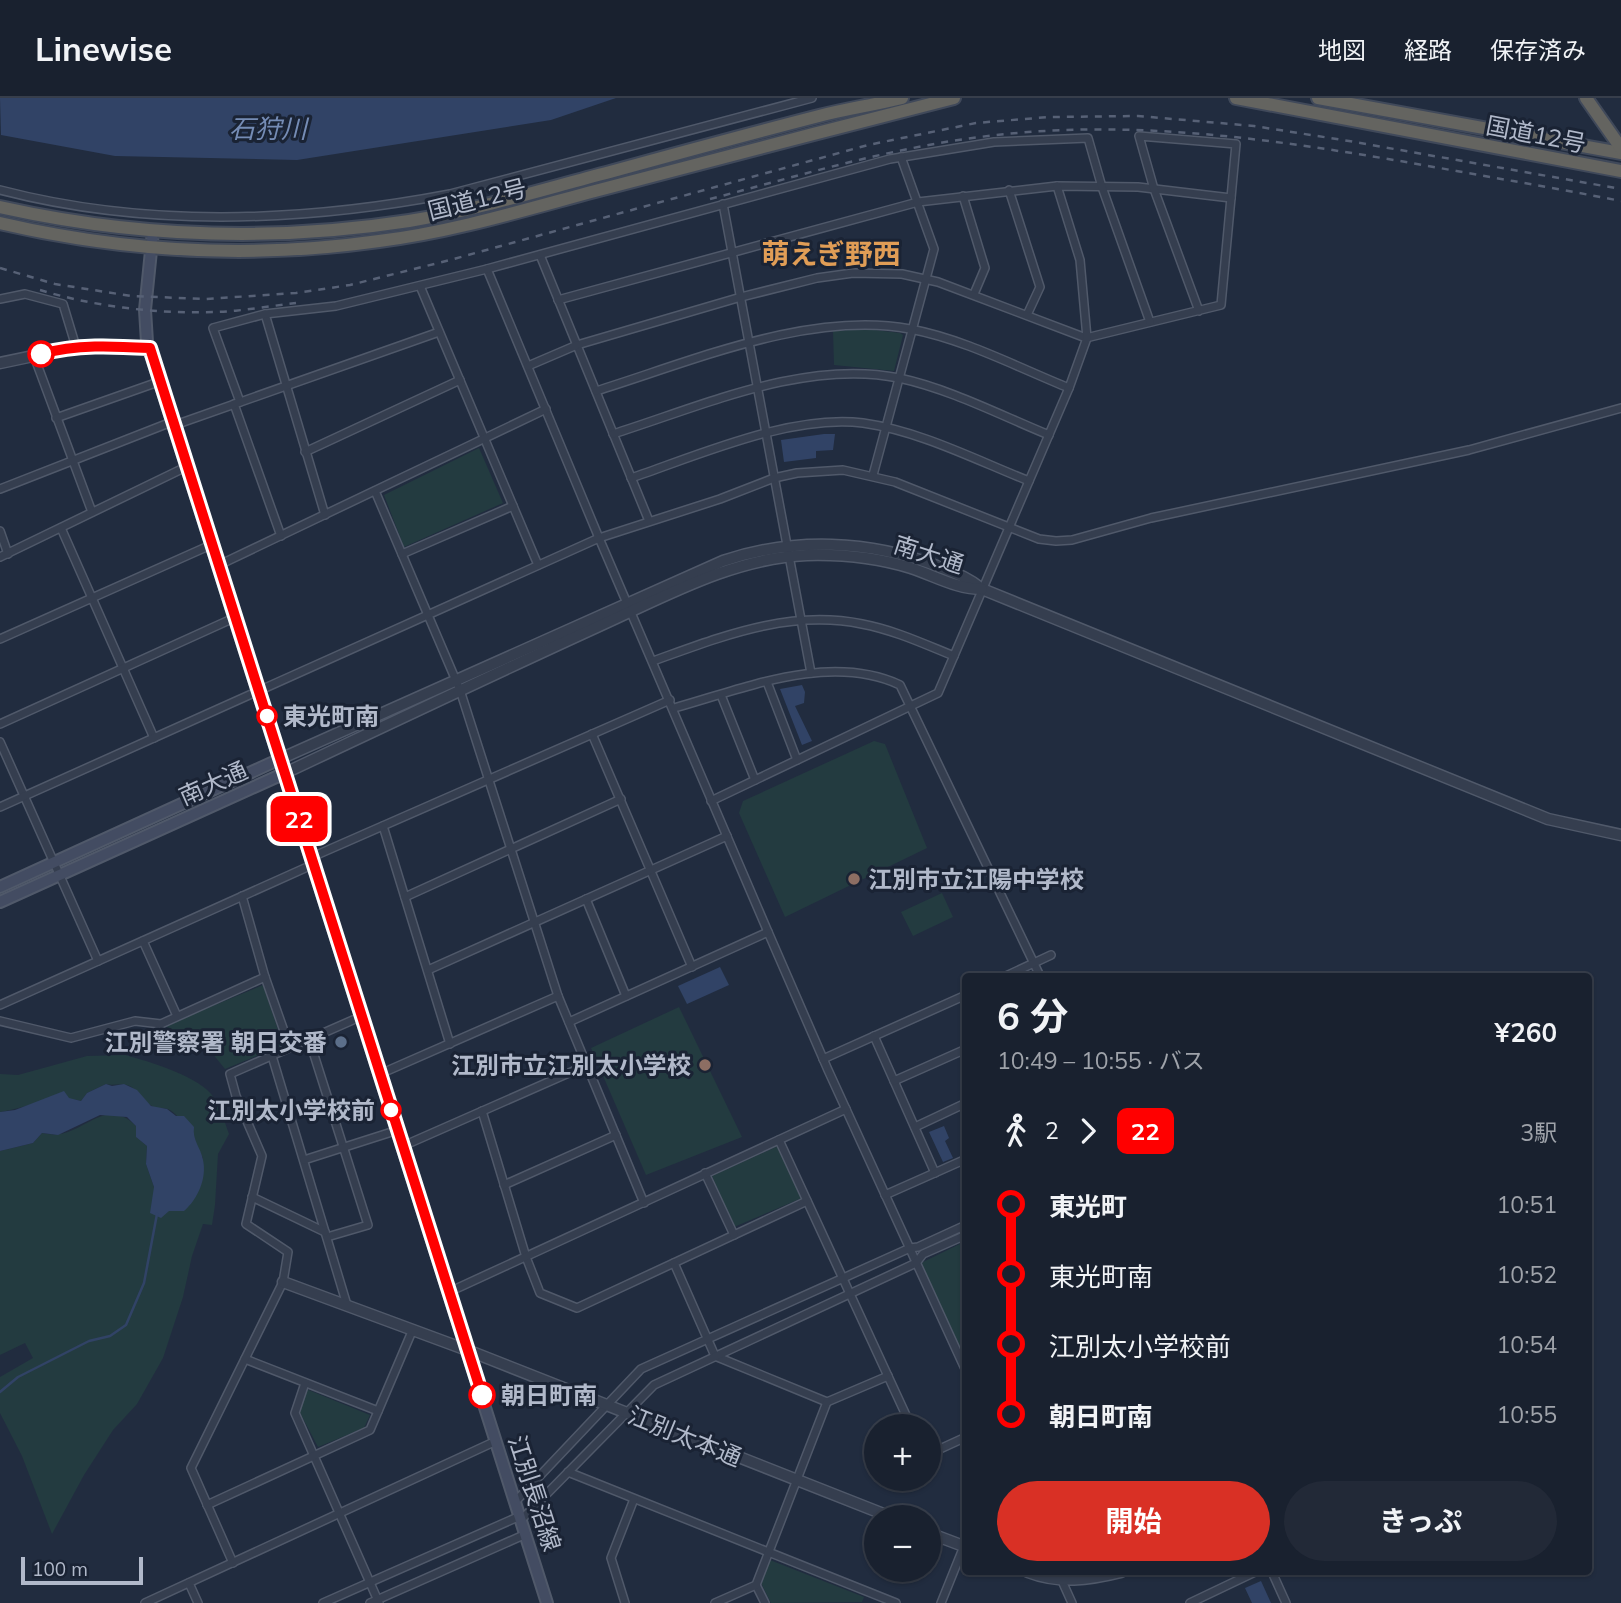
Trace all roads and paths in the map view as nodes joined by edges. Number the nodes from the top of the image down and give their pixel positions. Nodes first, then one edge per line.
1 (812, 98) edge
2 (902, 98) edge
3 (954, 98) edge
4 (1236, 98) edge
5 (1586, 98) edge
6 (1332, 100) edge
7 (1332, 116) junction
8 (1621, 150) edge
9 (901, 157) junction
10 (1621, 172) edge
11 (1057, 186) junction
12 (1102, 187) junction
13 (1154, 189) junction
14 (0, 190) edge
15 (1009, 190) junction
16 (963, 196) junction
17 (1231, 198) junction
18 (918, 202) junction
19 (723, 204) junction
20 (0, 207) edge
21 (0, 223) edge
22 (153, 231) junction
23 (152, 248) junction
24 (733, 252) junction
25 (540, 255) junction
26 (488, 270) junction
27 (925, 279) junction
28 (420, 286) junction
29 (974, 295) junction
30 (741, 297) junction
31 (0, 299) edge
32 (558, 300) junction
33 (1199, 311) junction
34 (265, 314) junction
35 (1027, 315) junction
36 (1150, 322) junction
37 (912, 329) junction
38 (439, 332) junction
39 (1087, 338) junction
40 (750, 343) junction
41 (577, 345) junction
42 (76, 347) junction
43 (150, 348) junction
44 (34, 356) junction
45 (0, 363) edge
46 (528, 366) junction
47 (899, 378) junction
48 (460, 380) junction
49 (161, 382) junction
50 (285, 386) junction
51 (758, 388) junction
52 (1069, 388) junction
53 (596, 391) junction
54 (237, 403) junction
55 (1621, 408) edge
56 (546, 409) junction
57 (57, 418) junction
58 (174, 423) junction
59 (886, 428) junction
60 (766, 433) junction
61 (613, 434) junction
62 (1049, 435) junction
63 (485, 438) junction
64 (305, 452) junction
65 (72, 461) junction
66 (188, 466) junction
67 (873, 475) junction
68 (631, 478) junction
69 (774, 478) junction
70 (1029, 481) junction
71 (0, 489) edge
72 (375, 491) junction
73 (513, 506) junction
74 (92, 513) junction
75 (325, 515) junction
76 (649, 521) junction
77 (1009, 527) junction
78 (61, 528) junction
79 (0, 531) edge
80 (281, 536) junction
81 (598, 538) junction
82 (213, 544) junction
83 (787, 552) junction
84 (402, 554) junction
85 (4, 556) edge
86 (219, 565) junction
87 (538, 565) junction
88 (982, 589) junction
89 (93, 597) junction
90 (629, 608) junction
91 (427, 615) junction
92 (236, 617) junction
93 (801, 620) junction
94 (0, 639) edge
95 (954, 656) junction
96 (653, 661) junction
97 (124, 668) junction
98 (811, 673) junction
99 (767, 682) junction
100 (458, 685) junction
101 (259, 691) junction
102 (721, 695) junction
103 (670, 700) junction
104 (911, 706) junction
105 (674, 708) junction
106 (0, 724) edge
107 (592, 734) junction
108 (154, 738) junction
109 (0, 742) edge
110 (280, 759) junction
111 (797, 760) junction
112 (285, 773) junction
113 (490, 779) junction
114 (755, 780) junction
115 (24, 796) junction
116 (621, 799) junction
117 (711, 802) junction
118 (0, 807) edge
119 (383, 826) junction
120 (1621, 835) edge
121 (727, 836) junction
122 (512, 849) junction
123 (313, 861) junction
124 (53, 864) junction
125 (650, 870) junction
126 (58, 876) junction
127 (0, 887) edge
128 (242, 896) junction
129 (405, 897) junction
130 (586, 899) junction
131 (0, 902) edge
132 (535, 922) junction
133 (768, 932) junction
134 (143, 941) junction
135 (1051, 955) dead end
136 (98, 961) junction
137 (1034, 964) junction
138 (692, 967) junction
139 (428, 970) junction
140 (1013, 973) edge
141 (1038, 973) edge
142 (265, 976) junction
143 (558, 996) junction
144 (626, 996) junction
145 (962, 997) edge
146 (0, 1005) edge
147 (177, 1016) junction
148 (362, 1016) junction
149 (0, 1021) edge
150 (569, 1022) junction
151 (874, 1036) junction
152 (309, 1040) junction
153 (450, 1044) junction
154 (290, 1048) junction
155 (962, 1051) edge
156 (272, 1056) junction
157 (823, 1059) junction
158 (587, 1065) junction
159 (380, 1074) junction
160 (894, 1081) junction
161 (962, 1105) edge
162 (846, 1109) junction
163 (482, 1111) junction
164 (915, 1127) junction
165 (398, 1130) junction
166 (616, 1135) junction
167 (779, 1140) junction
168 (403, 1146) junction
169 (343, 1147) junction
170 (303, 1160) junction
171 (962, 1161) edge
172 (705, 1173) junction
173 (935, 1173) junction
174 (504, 1185) junction
175 (885, 1195) junction
176 (252, 1197) junction
177 (807, 1201) junction
178 (644, 1203) junction
179 (962, 1227) edge
180 (326, 1235) junction
181 (734, 1235) junction
182 (962, 1237) edge
183 (910, 1248) junction
184 (526, 1257) junction
185 (674, 1263) junction
186 (916, 1263) junction
187 (843, 1278) junction
188 (283, 1282) junction
189 (449, 1292) junction
190 (850, 1293) junction
191 (348, 1305) junction
192 (413, 1329) junction
193 (708, 1339) junction
194 (467, 1350) junction
195 (715, 1356) junction
196 (245, 1359) junction
197 (962, 1362) edge
198 (888, 1377) junction
199 (305, 1383) junction
200 (827, 1402) junction
201 (608, 1405) junction
202 (378, 1411) junction
203 (627, 1413) junction
204 (905, 1414) edge
205 (962, 1439) edge
206 (496, 1441) junction
207 (941, 1448) edge
208 (315, 1455) junction
209 (568, 1472) junction
210 (797, 1480) junction
211 (635, 1499) junction
212 (515, 1502) junction
213 (207, 1505) junction
214 (864, 1506) edge
215 (339, 1514) junction
216 (520, 1518) junction
217 (526, 1534) junction
218 (941, 1538) edge
219 (962, 1546) edge
220 (769, 1552) junction
221 (962, 1554) edge
222 (233, 1563) junction
223 (1106, 1575) edge
224 (1249, 1575) edge
225 (1273, 1575) edge
226 (1060, 1576) edge
227 (369, 1582) junction
228 (189, 1583) junction
229 (756, 1585) junction
230 (870, 1593) junction
231 (375, 1602) edge
232 (145, 1603) edge
233 (198, 1603) edge
234 (323, 1603) edge
235 (547, 1603) edge
236 (625, 1603) edge
237 (715, 1603) edge
238 (765, 1603) edge
239 (867, 1603) edge
240 (896, 1603) edge
241 (941, 1603) edge
242 (1072, 1603) edge
243 (1189, 1603) edge
244 (1286, 1603) edge

1 - 14 street
2 - 22 highway, 国道12号
3 - 23 highway, 国道12号
4 - 7 highway, 国道12号
5 - 8 highway
6 - 7 highway
6 - 8 highway, 国道12号
7 - 10 highway, 国道12号
9 - 12 street
9 - 18 street
9 - 19 street
11 - 12 street
11 - 15 street
11 - 39 street
12 - 13 street
12 - 36 street
13 - 17 street
13 - 17 street
13 - 33 street
15 - 16 street
15 - 35 street
16 - 18 street
16 - 29 street
17 - 33 street
18 - 24 street
18 - 27 street
19 - 24 street
19 - 25 street
20 - 22 highway, 国道12号
21 - 23 highway, 国道12号
22 - 23 main road, 江別長沼線
23 - 43 main road, 江別長沼線
24 - 30 street
24 - 32 street
25 - 26 street
25 - 32 street
26 - 28 street
26 - 46 street
27 - 29 street
27 - 30 street
27 - 37 street
28 - 34 street
28 - 38 street
29 - 35 street
30 - 40 street
30 - 41 street
31 - 42 street
32 - 41 street
33 - 36 street
34 - 50 street
34 - 54 street
35 - 39 street
36 - 39 street
37 - 40 street
37 - 47 street
37 - 52 street
38 - 48 street
38 - 50 street
39 - 52 street
40 - 51 street
40 - 53 street
41 - 46 street
41 - 53 street
42 - 43 street
42 - 44 street
43 - 49 main road, 江別長沼線
44 - 45 street
44 - 57 street
46 - 56 street
47 - 51 street
47 - 59 street
47 - 62 street
48 - 63 street
48 - 64 street
49 - 57 street
49 - 58 main road, 江別長沼線
50 - 54 street
50 - 64 street
51 - 60 street
51 - 61 street
52 - 62 street
53 - 61 street
54 - 58 street
54 - 80 street
55 - 77 street
56 - 63 street
56 - 81 street
57 - 65 street
58 - 65 street
58 - 66 main road, 江別長沼線
59 - 60 street
59 - 67 street
59 - 70 street
60 - 68 street
60 - 69 street
61 - 68 street
62 - 70 street
63 - 72 street
63 - 73 street
64 - 75 street
65 - 71 street
65 - 74 street
66 - 74 street
66 - 82 main road, 江別長沼線
67 - 69 street
67 - 77 street
68 - 76 street
69 - 76 street
69 - 83 street
70 - 77 street
72 - 75 street
72 - 84 street
73 - 84 street
73 - 87 street
74 - 78 street
75 - 80 street
76 - 81 street
77 - 88 street
78 - 85 street
78 - 89 street
79 - 85 street
80 - 86 street
81 - 87 street
81 - 90 street
82 - 86 main road, 江別長沼線
82 - 89 street
83 - 88 street, 南大通
83 - 90 street, 南大通
83 - 93 street
84 - 91 street
86 - 92 main road, 江別長沼線
87 - 91 street
88 - 95 street
88 - 120 street, 南大通
89 - 94 street
89 - 97 street
90 - 96 street
90 - 100 street, 南大通
91 - 100 street
91 - 101 street
92 - 97 street
92 - 101 main road, 江別長沼線
93 - 95 street
93 - 96 street
93 - 98 street
95 - 104 street
96 - 103 street
97 - 106 street
97 - 108 street
98 - 99 street
98 - 104 street
99 - 102 street
99 - 111 street
100 - 110 street, 南大通
100 - 112 street, 南大通
100 - 113 street
101 - 108 street
101 - 110 main road, 江別長沼線
102 - 105 street
102 - 114 street
103 - 105 street
103 - 107 street
104 - 111 street
104 - 137 street
105 - 117 street
107 - 113 street
107 - 116 street
108 - 115 street
109 - 115 street
110 - 112 main road, 江別長沼線
110 - 124 main road, 南大通
111 - 114 street
112 - 123 main road, 江別長沼線
112 - 126 main road, 南大通
113 - 119 street
113 - 122 street
114 - 117 street
115 - 118 street
115 - 124 street
116 - 122 street
116 - 125 street
117 - 121 street
119 - 123 street
119 - 129 street
121 - 125 street
121 - 133 street
122 - 129 street
122 - 132 street
123 - 128 street
123 - 148 main road, 江別長沼線
124 - 126 street
124 - 127 main road, 南大通
125 - 130 street
125 - 138 street
126 - 131 main road, 南大通
126 - 136 street
128 - 134 street
128 - 142 street
129 - 139 street
130 - 132 street
130 - 144 street
132 - 139 street
132 - 143 street
133 - 138 street
133 - 157 street
134 - 136 street
134 - 147 street
135 - 137 street
136 - 146 street
137 - 140 street
137 - 141 street
138 - 144 street
139 - 153 street
142 - 147 street
142 - 154 street
143 - 150 street
143 - 153 street
144 - 150 street
145 - 151 street
147 - 149 street
148 - 152 street
148 - 159 main road, 江別長沼線
150 - 158 street
151 - 157 street
151 - 160 street
152 - 154 street
152 - 169 street
153 - 159 street
154 - 156 street
155 - 160 street
156 - 170 street
156 - 176 street
157 - 162 street
158 - 163 street
158 - 166 street
159 - 165 main road, 江別長沼線
160 - 164 street
161 - 164 street
162 - 167 street
162 - 175 street
163 - 168 street
163 - 174 street
164 - 173 street
165 - 168 main road, 江別長沼線
165 - 169 street
166 - 174 street
166 - 178 street
167 - 172 street
167 - 177 street
168 - 189 main road, 江別長沼線
169 - 170 street
169 - 180 street
170 - 180 street
171 - 173 street
172 - 178 street
172 - 181 street
173 - 175 street
174 - 184 street
175 - 183 street
176 - 180 street
176 - 188 street
177 - 181 street
177 - 187 street
178 - 184 street
179 - 183 street
180 - 191 street
181 - 185 street
182 - 186 street
183 - 186 street
183 - 187 street
184 - 185 street
184 - 189 street
185 - 193 street
186 - 190 street
186 - 197 street
187 - 190 street
187 - 193 street
188 - 191 street, 江別太本通
188 - 196 street
189 - 194 main road, 江別長沼線
190 - 195 street
190 - 198 street
191 - 192 street, 江別太本通
192 - 194 street, 江別太本通
192 - 202 street
193 - 195 street
193 - 201 street
194 - 201 street, 江別太本通
194 - 206 main road, 江別長沼線
195 - 200 street
195 - 203 street
196 - 199 street
196 - 213 street
198 - 200 street
198 - 204 street
199 - 202 street
199 - 208 street
200 - 210 street
201 - 203 street, 江別太本通
201 - 212 street
202 - 208 street
203 - 209 street
203 - 210 street, 江別太本通
205 - 207 street
206 - 212 main road, 江別長沼線
206 - 215 street
208 - 213 street
208 - 215 street
209 - 211 street
209 - 216 street
210 - 214 street, 江別太本通
210 - 220 street
211 - 220 street
211 - 236 street
212 - 216 main road, 江別長沼線
213 - 222 street
215 - 222 street
215 - 227 street
216 - 217 main road, 江別長沼線
216 - 227 street
217 - 231 street
217 - 235 main road, 江別長沼線
218 - 219 street
220 - 229 street
220 - 230 street
221 - 241 street
222 - 228 street
223 - 226 street
224 - 243 street
225 - 244 street
226 - 242 street
227 - 231 street
227 - 234 street
228 - 232 street
228 - 233 street
229 - 237 street
229 - 238 street
230 - 239 street
230 - 240 street

